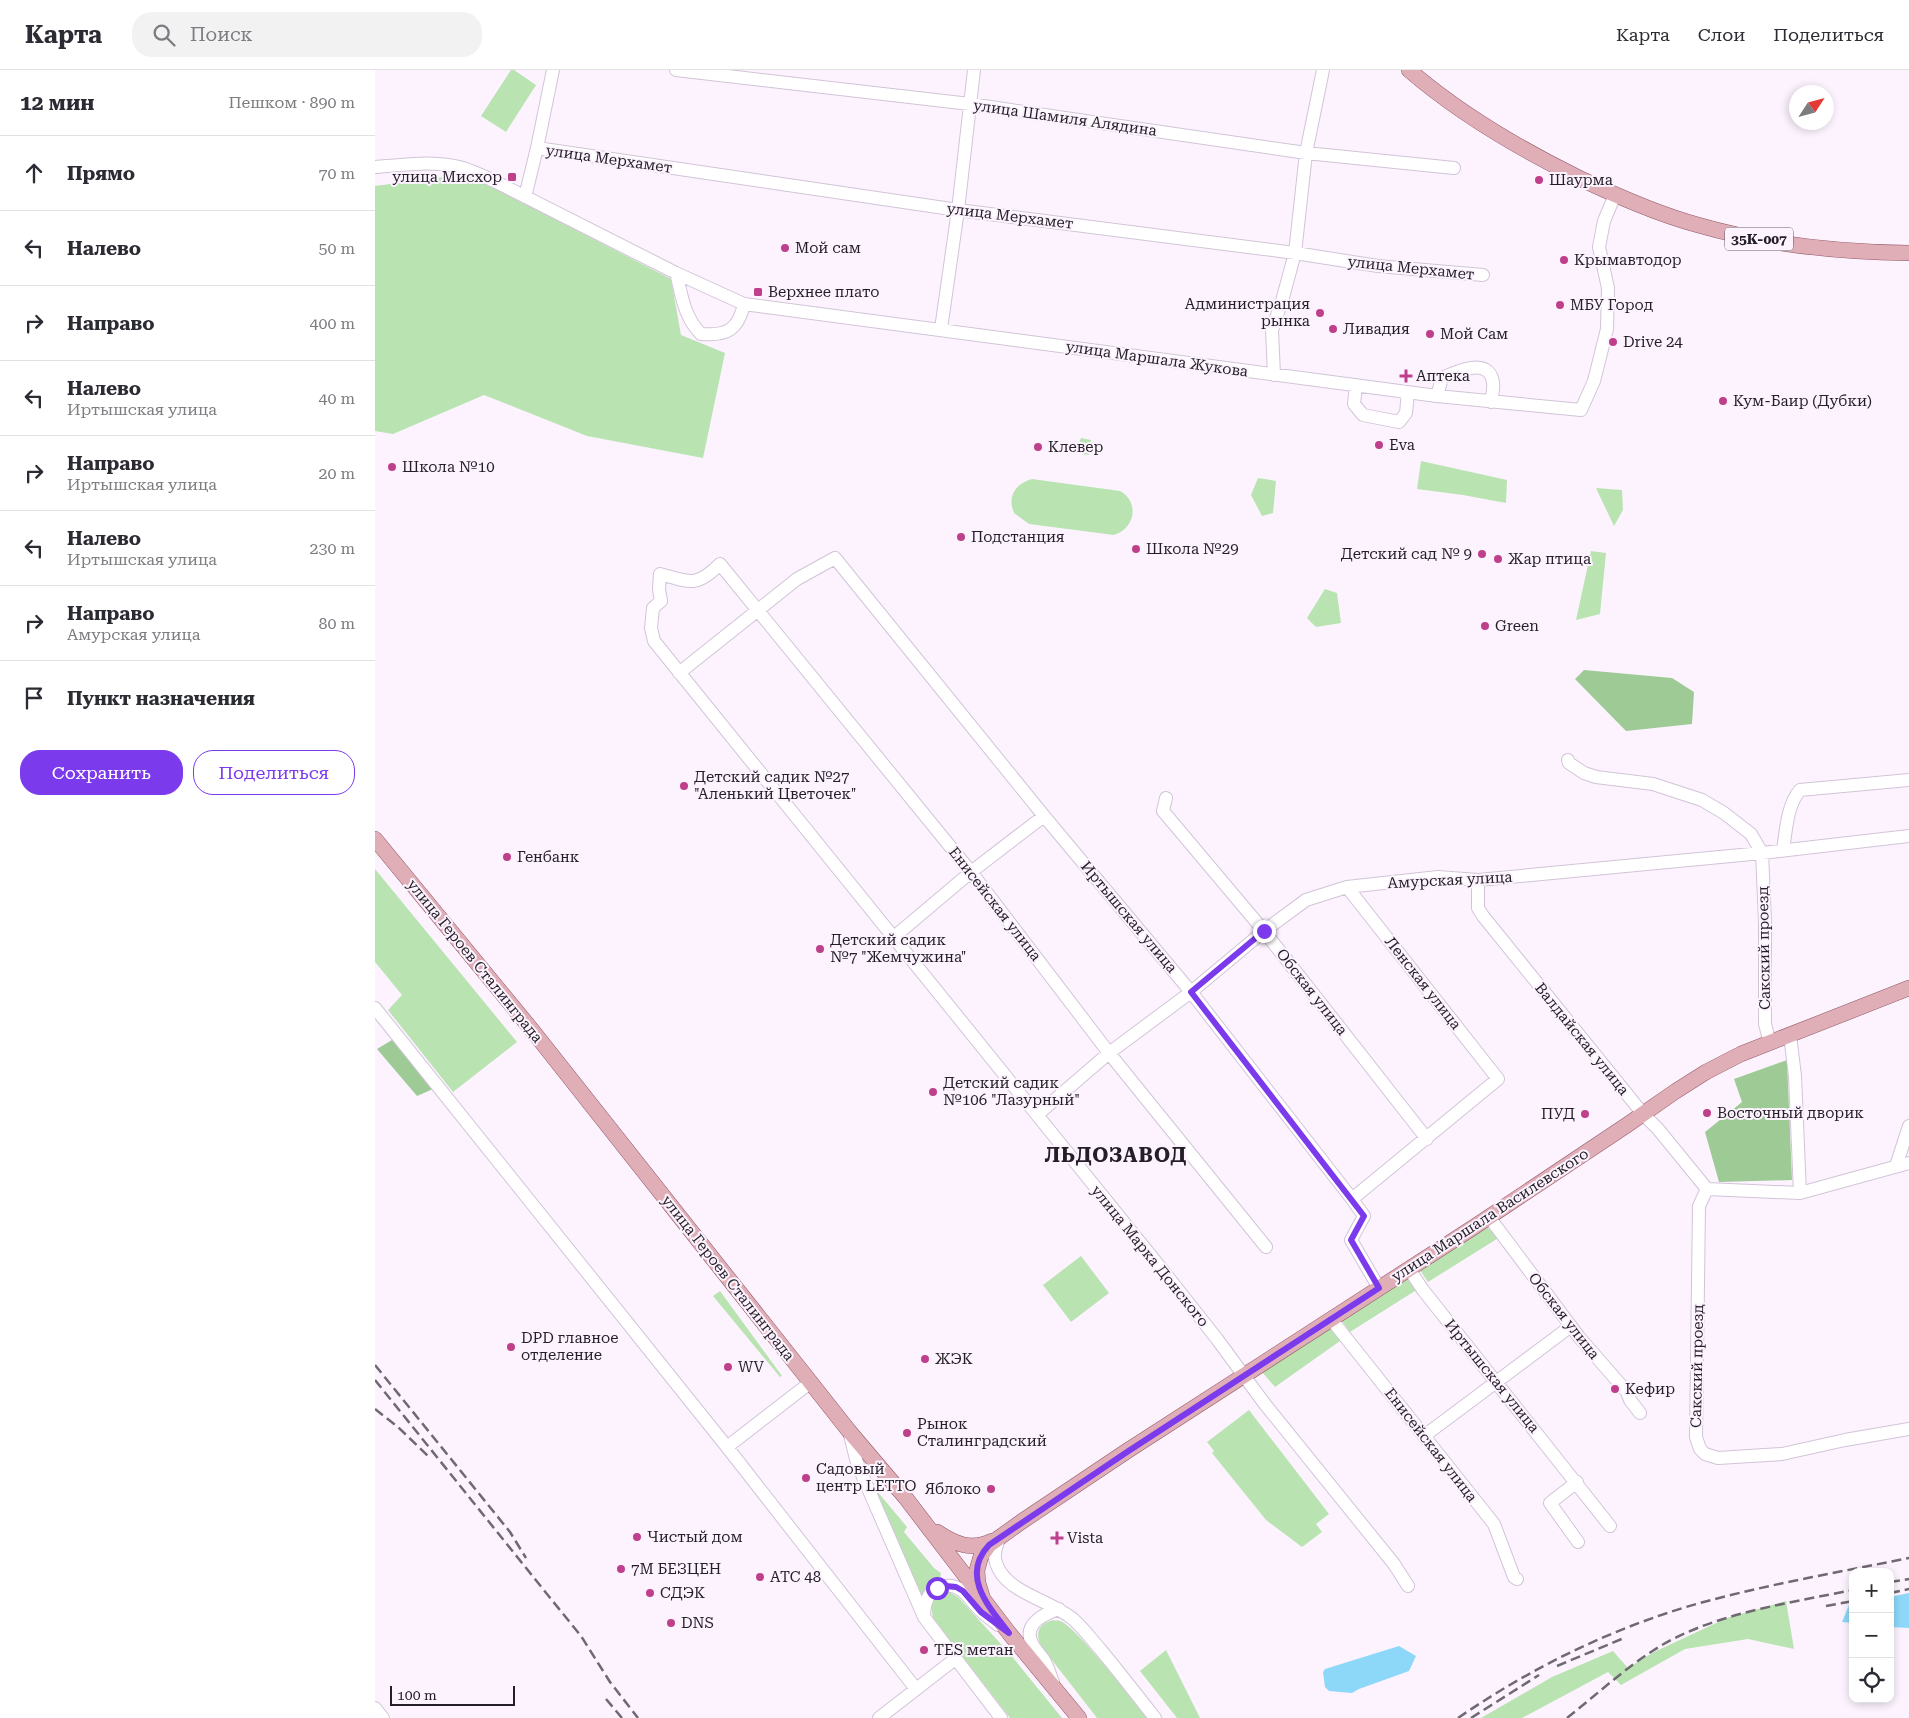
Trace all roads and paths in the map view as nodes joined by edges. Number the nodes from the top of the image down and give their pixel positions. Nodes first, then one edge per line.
1 (553, 70) edge
2 (676, 70) edge
3 (974, 70) edge
4 (1323, 70) edge
5 (1409, 70) edge
6 (970, 104) junction
7 (537, 148) junction
8 (1306, 153) junction
9 (375, 167) edge
10 (1454, 168) dead end
11 (1615, 195) junction
12 (525, 197) junction
13 (959, 210) junction
14 (1295, 252) junction
15 (1909, 253) edge
16 (676, 273) junction
17 (1483, 275) dead end
18 (739, 302) junction
19 (941, 329) junction
20 (1274, 375) junction
21 (1356, 385) junction
22 (1408, 392) junction
23 (1437, 396) junction
24 (1491, 402) junction
25 (720, 564) joint
26 (756, 610) junction
27 (679, 672) junction
28 (1569, 760) dead end
29 (1909, 780) edge
30 (1166, 798) dead end
31 (1044, 816) junction
32 (1909, 836) edge
33 (375, 839) edge
34 (1783, 850) junction
35 (1762, 853) junction
36 (971, 872) junction
37 (1478, 880) junction
38 (1347, 887) junction
39 (1264, 931) junction
40 (894, 937) junction
41 (1909, 988) edge
42 (1191, 992) junction
43 (375, 1008) edge
44 (1790, 1035) junction
45 (1770, 1043) junction
46 (1109, 1053) junction
47 (1643, 1114) junction
48 (1037, 1115) junction
49 (1909, 1126) edge
50 (1427, 1139) junction
51 (1909, 1163) edge
52 (1896, 1166) junction
53 (1707, 1189) junction
54 (1800, 1193) junction
55 (1352, 1199) junction
56 (1489, 1217) junction
57 (1266, 1247) dead end
58 (1409, 1268) junction
59 (1379, 1288) junction
60 (1331, 1319) junction
61 (1571, 1326) junction
62 (1245, 1376) junction
63 (811, 1382) junction
64 (1496, 1382) junction
65 (1639, 1413) dead end
66 (1909, 1429) edge
67 (849, 1431) junction
68 (1423, 1436) junction
69 (727, 1447) junction
70 (1577, 1482) junction
71 (925, 1524) junction
72 (1610, 1526) dead end
73 (1000, 1537) junction
74 (1579, 1542) dead end
75 (1517, 1579) dead end
76 (1408, 1586) dead end
77 (983, 1599) junction
78 (1059, 1609) junction
79 (923, 1617) junction
80 (1009, 1633) junction
81 (955, 1659) junction
82 (916, 1689) junction
83 (1059, 1694) junction
84 (375, 1708) edge
85 (383, 1718) edge
86 (879, 1718) edge
87 (1001, 1718) edge
88 (1079, 1718) edge
89 (1155, 1718) edge

1 - 7 street
2 - 6 street, улица Шамиля Алядина
3 - 6 street
4 - 8 street
5 - 11 main road, 35К-007
6 - 8 street, улица Шамиля Алядина
6 - 13 street
7 - 12 street
7 - 13 street, улица Мерхамет
8 - 10 street, улица Шамиля Алядина
8 - 14 street
9 - 12 street, улица Маршала Жукова
11 - 15 main road, 35К-007
11 - 24 street, улица Маршала Жукова
12 - 16 street, улица Маршала Жукова
13 - 14 street, улица Мерхамет
13 - 19 street
14 - 17 street, улица Мерхамет
14 - 20 street
16 - 18 street, улица Маршала Жукова
16 - 18 street
18 - 19 street, улица Маршала Жукова
19 - 20 street, улица Маршала Жукова
20 - 21 street, улица Маршала Жукова
21 - 22 street, улица Маршала Жукова
21 - 22 street
22 - 23 street, улица Маршала Жукова
23 - 24 street, улица Маршала Жукова
23 - 24 street
25 - 26 street, Енисейская улица
25 - 27 street, улица Марка Донского
26 - 27 street
26 - 31 street, Иртышская улица
26 - 36 street, Енисейская улица
27 - 40 street, улица Марка Донского
28 - 35 street
29 - 34 street
30 - 39 street, Обская улица
31 - 36 street
31 - 42 street, Иртышская улица
32 - 34 street, Амурская улица
33 - 63 main road, улица Героев Сталинграда
34 - 35 street, Амурская улица
35 - 37 street, Амурская улица
35 - 45 street, Сакский проезд
36 - 40 street
36 - 46 street, Енисейская улица
37 - 38 street, Амурская улица
37 - 47 street, Валдайская улица
38 - 39 street, Амурская улица
38 - 50 street, Ленская улица
39 - 42 street, Амурская улица
39 - 50 street, Обская улица
40 - 48 street, улица Марка Донского
41 - 44 main road, улица Маршала Василевского
42 - 46 street, Амурская улица
42 - 55 street, Иртышская улица
43 - 69 street
44 - 45 main road, улица Маршала Василевского
44 - 54 street
45 - 47 main road, улица Маршала Василевского
46 - 48 street, Амурская улица
46 - 57 street, Енисейская улица
47 - 53 street, Валдайская улица
47 - 56 main road, улица Маршала Василевского
48 - 62 street, улица Марка Донского
49 - 52 street
50 - 55 street
51 - 52 street
52 - 54 street
53 - 54 street
53 - 66 street, Сакский проезд
55 - 59 street, Иртышская улица
56 - 58 main road, улица Маршала Василевского
56 - 61 street, Обская улица
58 - 59 main road, улица Маршала Василевского
58 - 64 street, Иртышская улица
59 - 60 main road, улица Маршала Василевского
60 - 62 main road, улица Маршала Василевского
60 - 68 street, Енисейская улица
61 - 64 street
61 - 65 street, Обская улица
62 - 73 main road, улица Маршала Василевского
62 - 76 street, улица Марка Донского
63 - 67 main road, улица Героев Сталинграда
63 - 69 street
64 - 68 street
64 - 70 street, Иртышская улица
67 - 71 main road, улица Героев Сталинграда
67 - 79 street
68 - 75 street, Енисейская улица
69 - 82 street
70 - 72 street, Иртышская улица
70 - 74 street
71 - 73 main road
71 - 77 main road, улица Героев Сталинграда
73 - 77 main road, улица Маршала Василевского
73 - 78 street
77 - 80 main road, улица Героев Сталинграда
78 - 83 street
78 - 89 street
79 - 80 street
79 - 81 street
80 - 83 main road, улица Героев Сталинграда
81 - 82 street
81 - 87 street
82 - 86 street
83 - 88 main road, улица Героев Сталинграда
84 - 85 street

